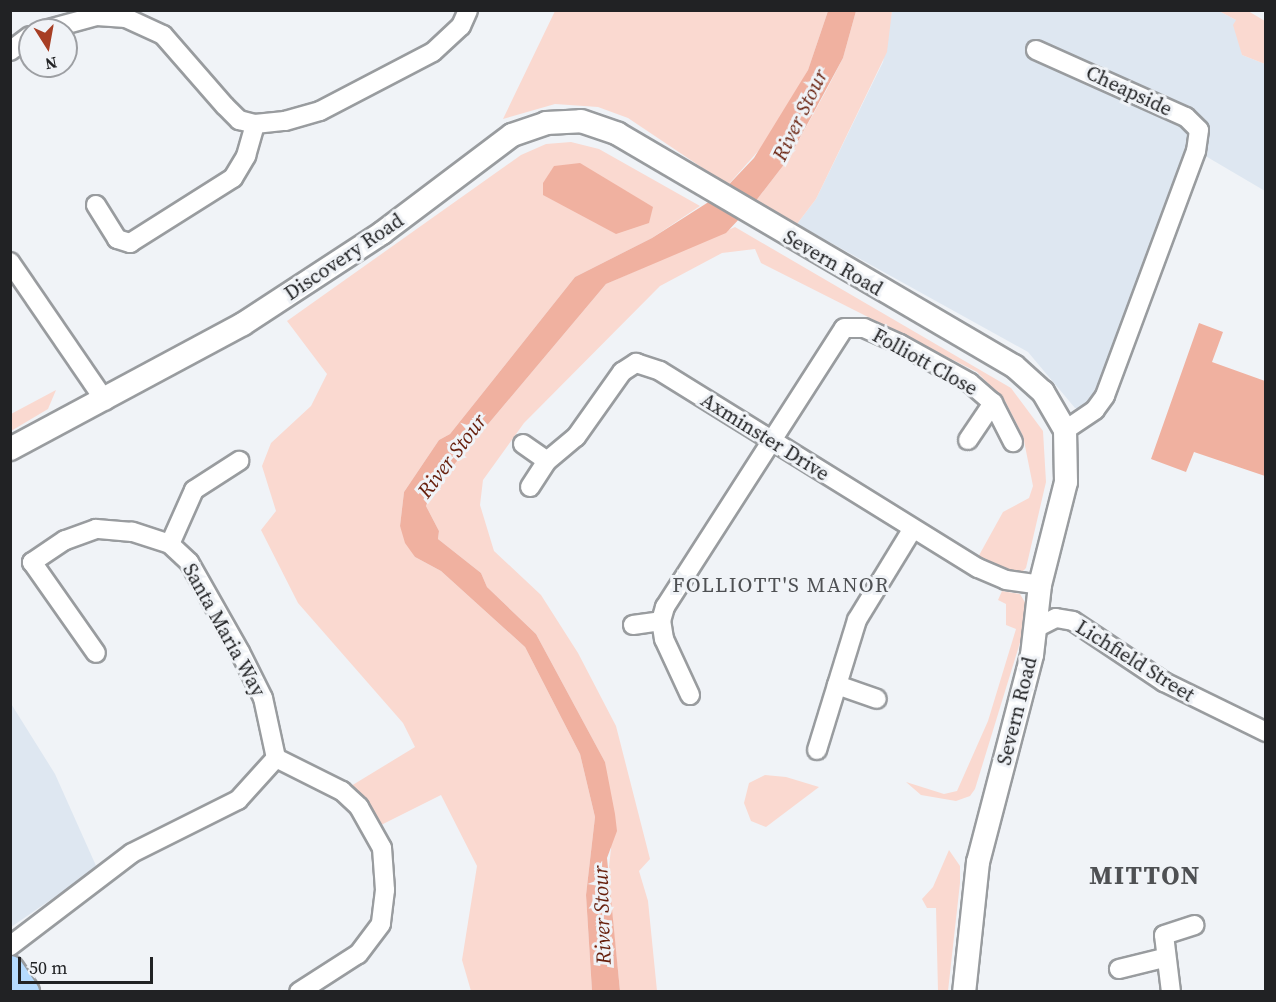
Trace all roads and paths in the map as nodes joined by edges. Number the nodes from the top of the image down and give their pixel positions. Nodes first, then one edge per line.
1 (468, 10) edge
2 (96, 13) edge
3 (78, 19) edge
4 (1036, 50) dead end
5 (255, 124) junction
6 (675, 170) joint
7 (96, 205) dead end
8 (10, 262) edge
9 (105, 401) junction
10 (993, 403) junction
11 (1065, 430) junction
12 (771, 439) junction
13 (968, 440) dead end
14 (1013, 442) dead end
15 (523, 444) dead end
16 (10, 449) edge
17 (239, 461) dead end
18 (547, 461) junction
19 (530, 487) dead end
20 (912, 530) junction
21 (170, 544) junction
22 (1040, 585) junction
23 (661, 621) junction
24 (633, 625) dead end
25 (1036, 628) junction
26 (96, 653) dead end
27 (837, 685) junction
28 (690, 695) dead end
29 (877, 699) dead end
30 (1266, 732) edge
31 (817, 750) dead end
32 (276, 758) junction
33 (1194, 925) dead end
34 (10, 946) edge
35 (1164, 958) junction
36 (1119, 969) dead end
37 (10, 970) edge
38 (25, 992) edge
39 (299, 992) edge
40 (964, 992) edge
41 (1171, 992) edge

1 - 5 street
2 - 3 street
2 - 5 street
4 - 11 street, Cheapside
5 - 7 street
6 - 9 street, Discovery Road
6 - 11 street, Severn Road
8 - 9 street
9 - 16 street, Discovery Road
10 - 12 street, Folliott Close
10 - 13 street, Folliott Close
10 - 14 street, Folliott Close
11 - 22 street, Severn Road
12 - 18 street, Axminster Drive
12 - 20 street, Axminster Drive
12 - 23 street
15 - 18 street
17 - 21 street
18 - 19 street, Axminster Drive
20 - 22 street, Axminster Drive
20 - 27 street
21 - 26 street, Santa Maria Way
21 - 32 street, Santa Maria Way
22 - 25 street, Severn Road
23 - 24 street
23 - 28 street
25 - 30 street, Lichfield Street
25 - 40 street, Severn Road
27 - 29 street
27 - 31 street
32 - 34 street
32 - 39 street
33 - 35 street
35 - 36 street
35 - 41 street
37 - 38 main road

